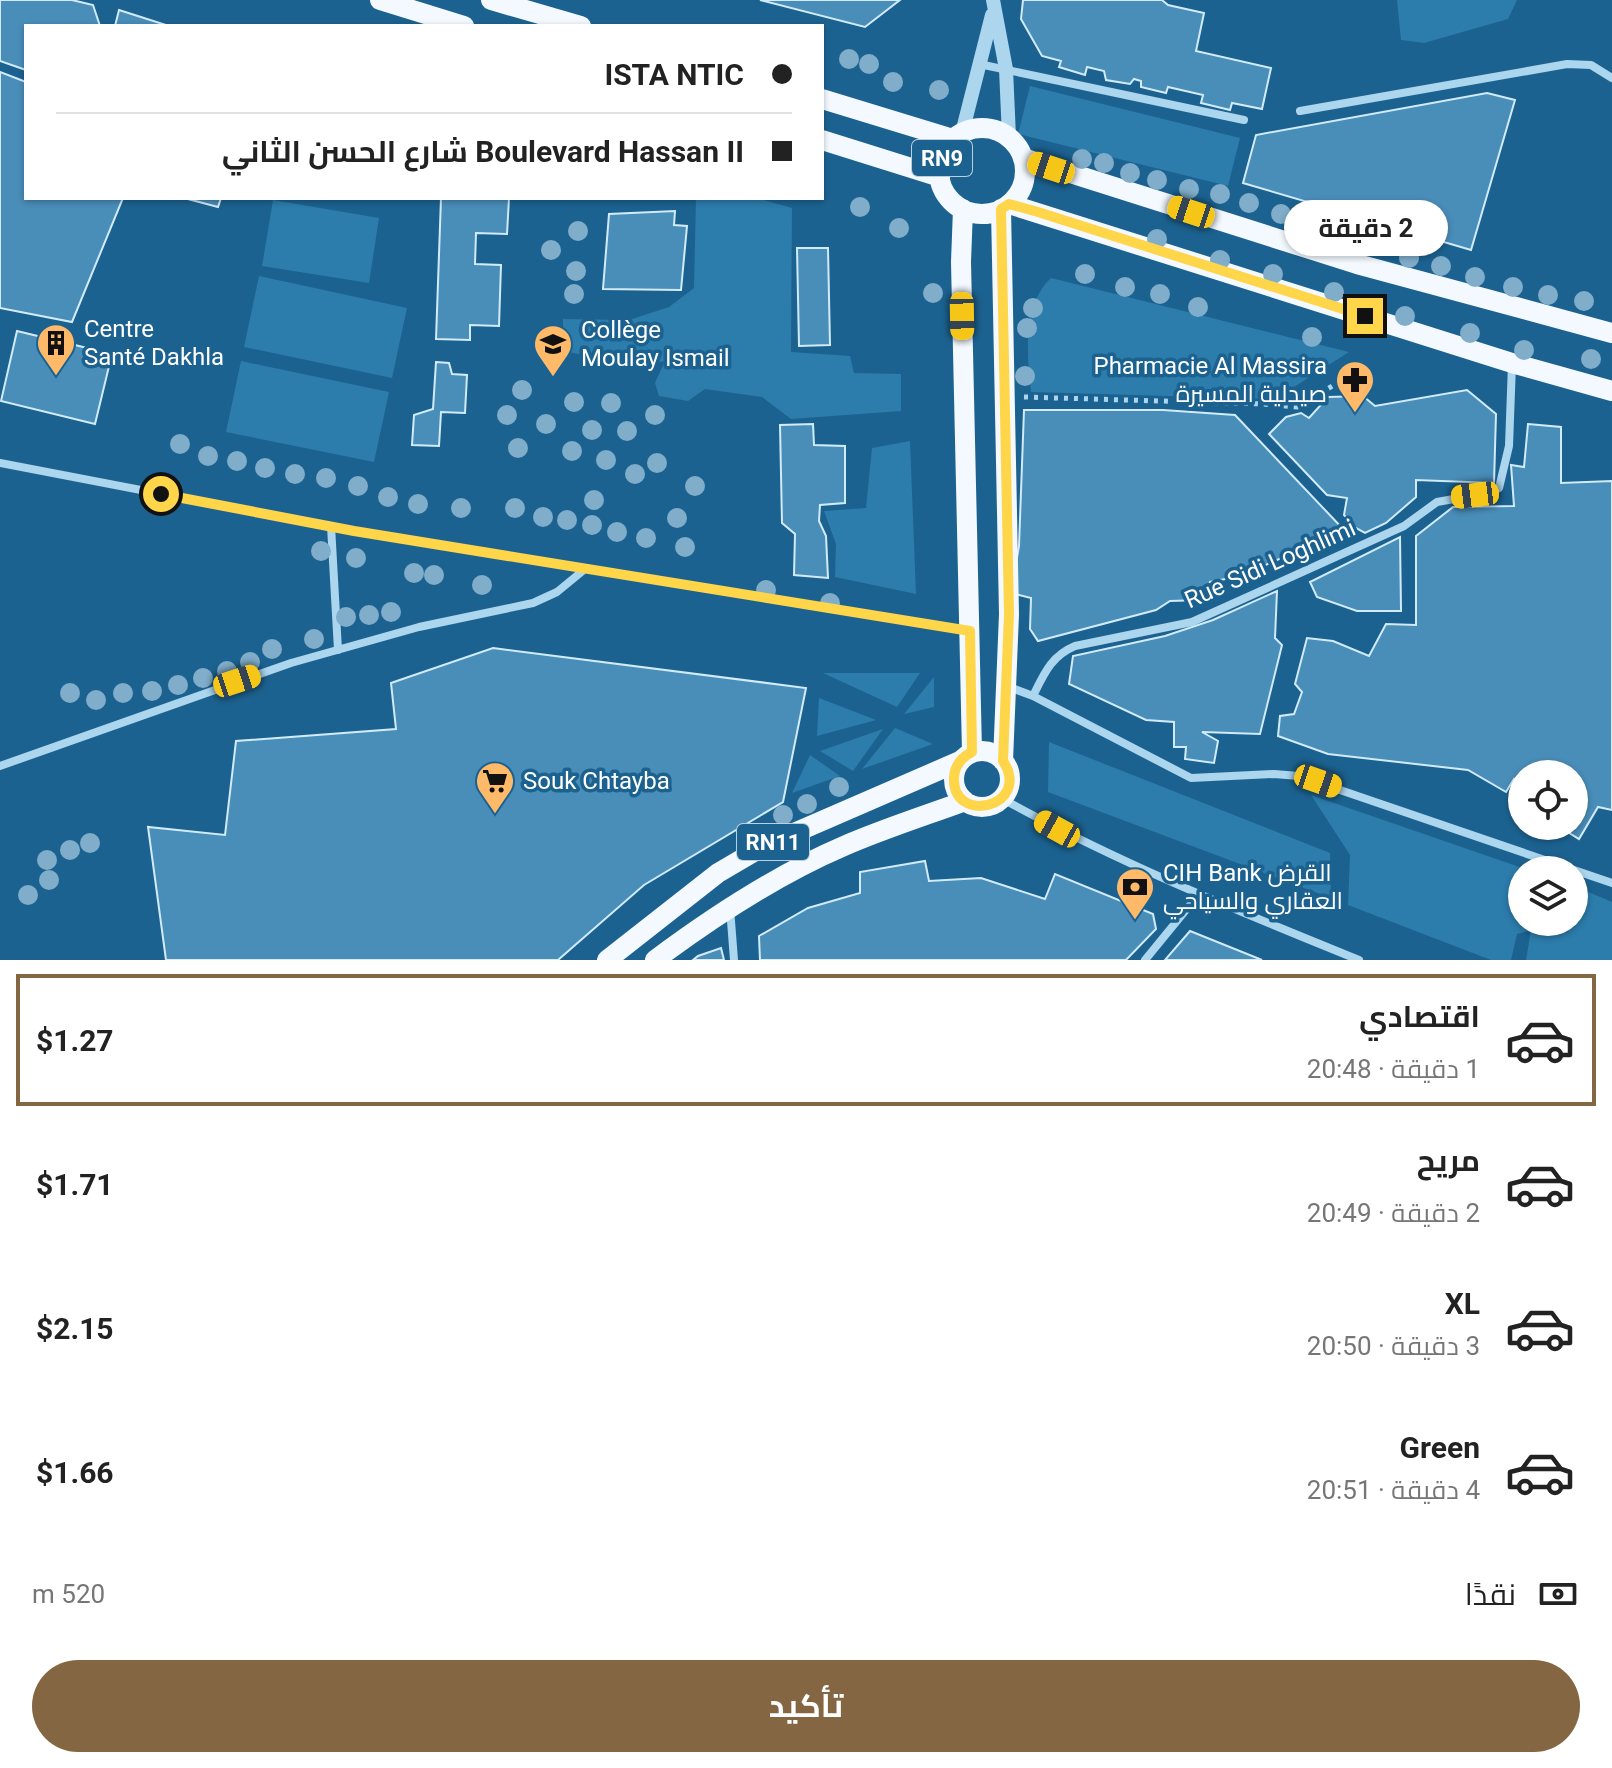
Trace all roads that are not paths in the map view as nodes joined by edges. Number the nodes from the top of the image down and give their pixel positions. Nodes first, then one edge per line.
1 (380, 0) edge
2 (491, 0) edge
3 (993, 5) edge
4 (458, 24) edge
5 (574, 24) edge
6 (978, 64) junction
7 (1006, 69) junction
8 (1612, 78) edge
9 (824, 100) edge
10 (1300, 111) dead end
11 (1244, 120) dead end
12 (958, 136) junction
13 (1009, 137) junction
14 (824, 141) edge
15 (1023, 158) junction
16 (940, 177) junction
17 (1005, 206) junction
18 (963, 209) junction
19 (1612, 333) edge
20 (1512, 363) junction
21 (1612, 391) edge
22 (0, 463) edge
23 (331, 526) junction
24 (585, 569) junction
25 (970, 631) junction
26 (338, 650) junction
27 (1008, 686) junction
28 (1033, 696) junction
29 (966, 757) junction
30 (1003, 761) junction
31 (0, 766) edge
32 (1001, 798) junction
33 (965, 801) junction
34 (1612, 883) edge
35 (1199, 894) junction
36 (730, 907) junction
37 (1329, 947) junction
38 (607, 960) edge
39 (655, 960) edge
40 (734, 960) edge
41 (1145, 960) edge
42 (1325, 960) edge
43 (1359, 960) edge

1 - 4 main road
2 - 5 main road
3 - 6 street
3 - 7 street
6 - 7 street
6 - 12 street
7 - 11 street
7 - 13 street
8 - 10 street
9 - 12 main road, RN9
12 - 13 main road, RN9
12 - 16 main road, RN9
13 - 15 main road
14 - 16 main road, RN9
15 - 17 main road
15 - 19 main road
16 - 18 main road, RN9
17 - 18 main road, RN9
17 - 20 main road, RN9
17 - 27 main road
18 - 25 main road
20 - 21 main road, RN9
20 - 28 street, Rue Sidi Loghlimi
22 - 23 street
23 - 24 street
23 - 26 street
24 - 25 street
24 - 26 street
25 - 29 main road
26 - 31 street
27 - 28 street
27 - 30 main road
28 - 34 street
29 - 30 main road
29 - 33 main road
29 - 38 main road, RN11
30 - 32 main road
32 - 33 main road, RN11
32 - 35 street
33 - 36 main road, RN11
35 - 37 street
35 - 41 street
36 - 39 main road, RN11
36 - 40 street
37 - 42 street
37 - 43 street

